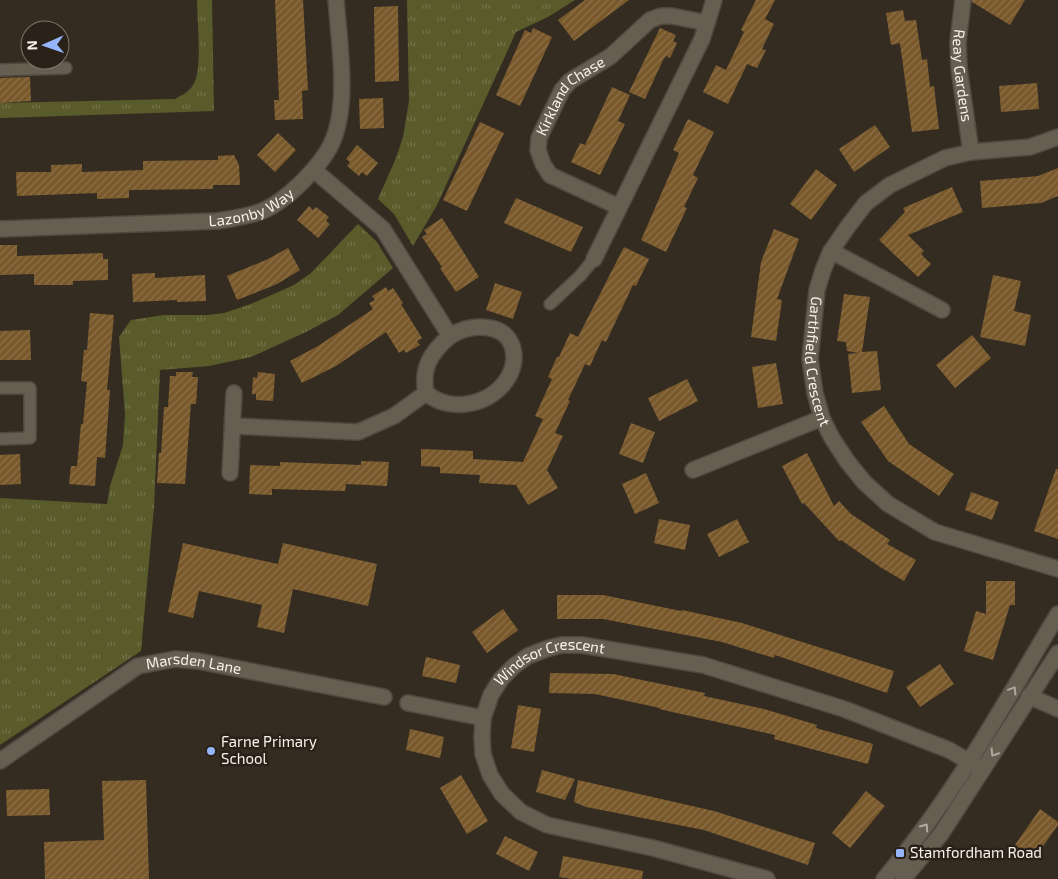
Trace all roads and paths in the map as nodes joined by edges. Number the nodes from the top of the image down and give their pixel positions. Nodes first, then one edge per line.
1 (336, 0) edge
2 (714, 0) edge
3 (962, 0) edge
4 (707, 23) junction
5 (20, 69) edge
6 (0, 70) edge
7 (1058, 137) edge
8 (971, 152) junction
9 (314, 170) junction
10 (619, 207) junction
11 (0, 228) edge
12 (831, 252) junction
13 (594, 259) joint
14 (550, 304) dead end
15 (942, 310) dead end
16 (450, 336) junction
17 (0, 388) edge
18 (234, 393) dead end
19 (426, 393) junction
20 (822, 418) junction
21 (233, 426) junction
22 (0, 439) edge
23 (693, 470) dead end
24 (230, 473) dead end
25 (1058, 569) edge
26 (1058, 614) edge
27 (1058, 652) edge
28 (1030, 696) junction
29 (384, 697) dead end
30 (408, 703) dead end
31 (1058, 709) edge
32 (483, 718) junction
33 (0, 761) edge
34 (969, 762) junction
35 (983, 770) junction
36 (767, 879) edge
37 (884, 879) edge
38 (903, 879) edge

1 - 9 street, Lazonby Way
2 - 4 street
3 - 8 street, Reay Gardens
4 - 10 street
4 - 10 street, Kirkland Chase
5 - 6 lane
7 - 8 street, Garthfield Crescent
8 - 12 street, Garthfield Crescent
9 - 11 street, Lazonby Way
9 - 16 street
10 - 13 street
12 - 15 street
12 - 20 street, Garthfield Crescent
13 - 14 lane
16 - 19 street
16 - 19 street
17 - 22 lane
18 - 21 street
19 - 21 street
20 - 23 street
20 - 25 street, Garthfield Crescent
21 - 24 street
34 -> 26 street
27 - 28 street
28 - 31 street
28 -> 35 street
29 - 33 street, Marsden Lane
30 - 32 street
32 - 34 street, Windsor Crescent
32 - 36 street, Windsor Crescent
34 - 35 street, Windsor Crescent
37 -> 34 street
35 - 38 street

